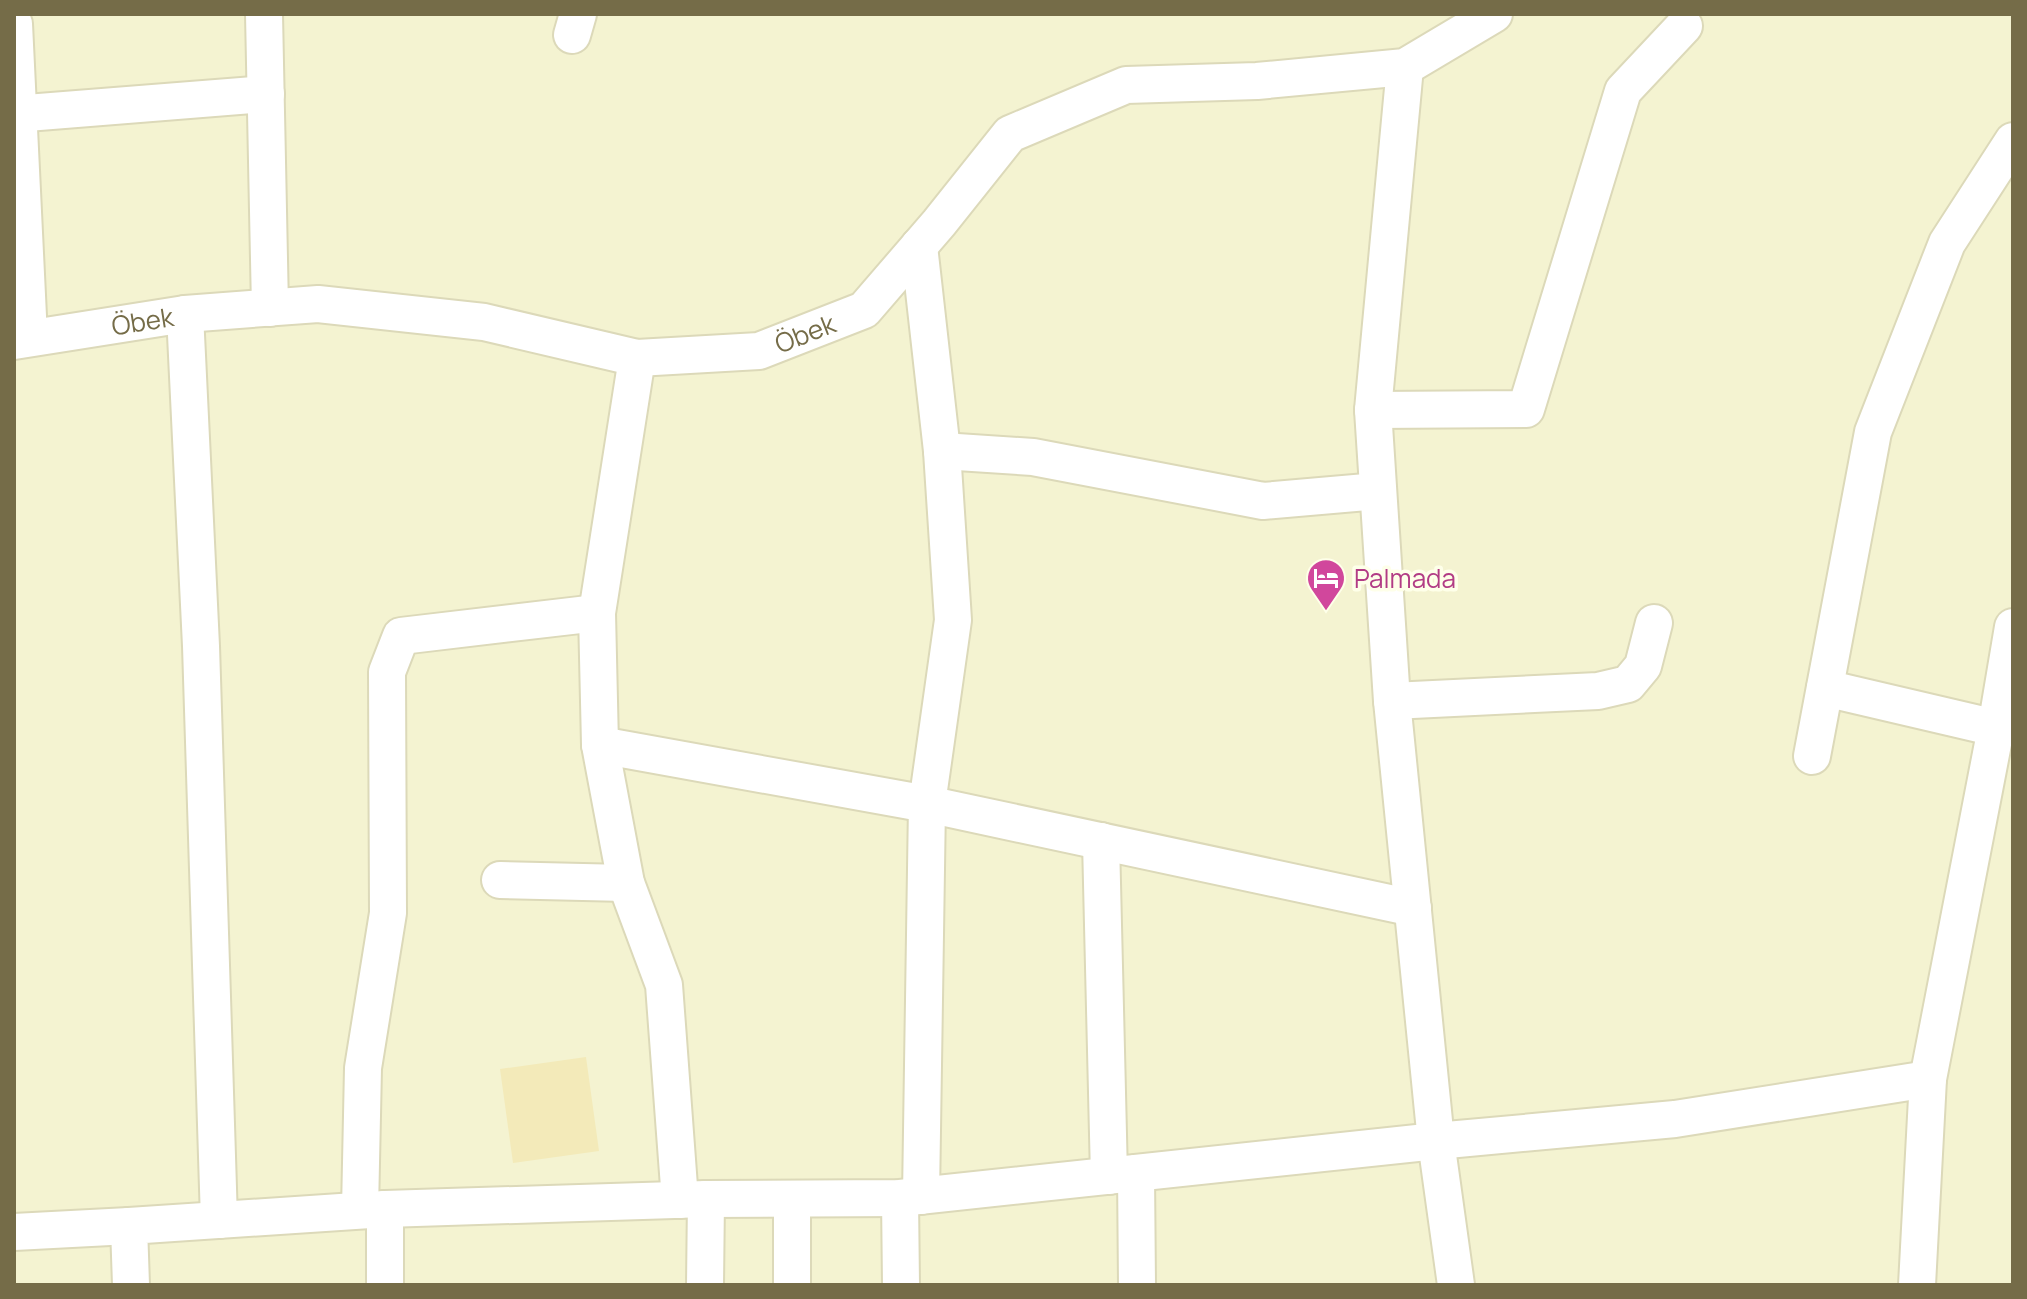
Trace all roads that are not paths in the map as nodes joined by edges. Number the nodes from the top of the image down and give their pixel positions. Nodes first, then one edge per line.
1 (264, 14) edge
2 (1494, 14) edge
3 (14, 24) edge
4 (1684, 26) dead end
5 (1405, 67) junction
6 (266, 94) junction
7 (16, 114) edge
8 (2013, 141) edge
9 (919, 246) junction
10 (270, 308) junction
11 (185, 314) junction
12 (22, 339) edge
13 (637, 358) junction
14 (1373, 410) junction
15 (942, 451) junction
16 (1378, 491) junction
17 (597, 613) junction
18 (1654, 623) dead end
19 (2013, 627) edge
20 (1825, 688) junction
21 (1392, 701) junction
22 (1996, 728) junction
23 (600, 745) junction
24 (1812, 756) dead end
25 (927, 804) junction
26 (1101, 841) junction
27 (500, 880) dead end
28 (626, 883) junction
29 (1413, 908) junction
30 (1928, 1079) junction
31 (1436, 1141) junction
32 (1122, 1174) junction
33 (910, 1197) junction
34 (792, 1199) junction
35 (693, 1200) junction
36 (372, 1210) junction
37 (219, 1220) junction
38 (129, 1226) junction
39 (14, 1232) edge
40 (131, 1285) edge
41 (385, 1285) edge
42 (705, 1285) edge
43 (792, 1285) edge
44 (901, 1285) edge
45 (1137, 1285) edge
46 (1456, 1285) edge
47 (1917, 1285) edge

1 - 6 street
2 - 5 street, Öbek
3 - 7 street
4 - 14 street
5 - 9 street, Öbek
5 - 14 street
6 - 7 street
6 - 10 street
7 - 12 street
8 - 20 street
9 - 13 street, Öbek
9 - 15 street
10 - 11 street, Öbek
10 - 13 street, Öbek
11 - 12 street, Öbek
11 - 37 street
13 - 17 street
14 - 16 street
15 - 16 street
15 - 25 street
16 - 21 street
17 - 23 street
17 - 36 street
18 - 21 street
19 - 22 street
20 - 22 street
20 - 24 street
21 - 29 street
22 - 30 street
23 - 25 street
23 - 28 street
25 - 26 street
25 - 33 street
26 - 29 street
26 - 32 street
27 - 28 street
28 - 35 street
29 - 31 street
30 - 31 street
30 - 47 street
31 - 32 street
31 - 46 street
32 - 33 street
32 - 45 street
33 - 34 street
33 - 44 street
34 - 35 street
34 - 43 street
35 - 36 street
35 - 42 street
36 - 37 street
36 - 41 street
37 - 38 street
38 - 39 street
38 - 40 street

